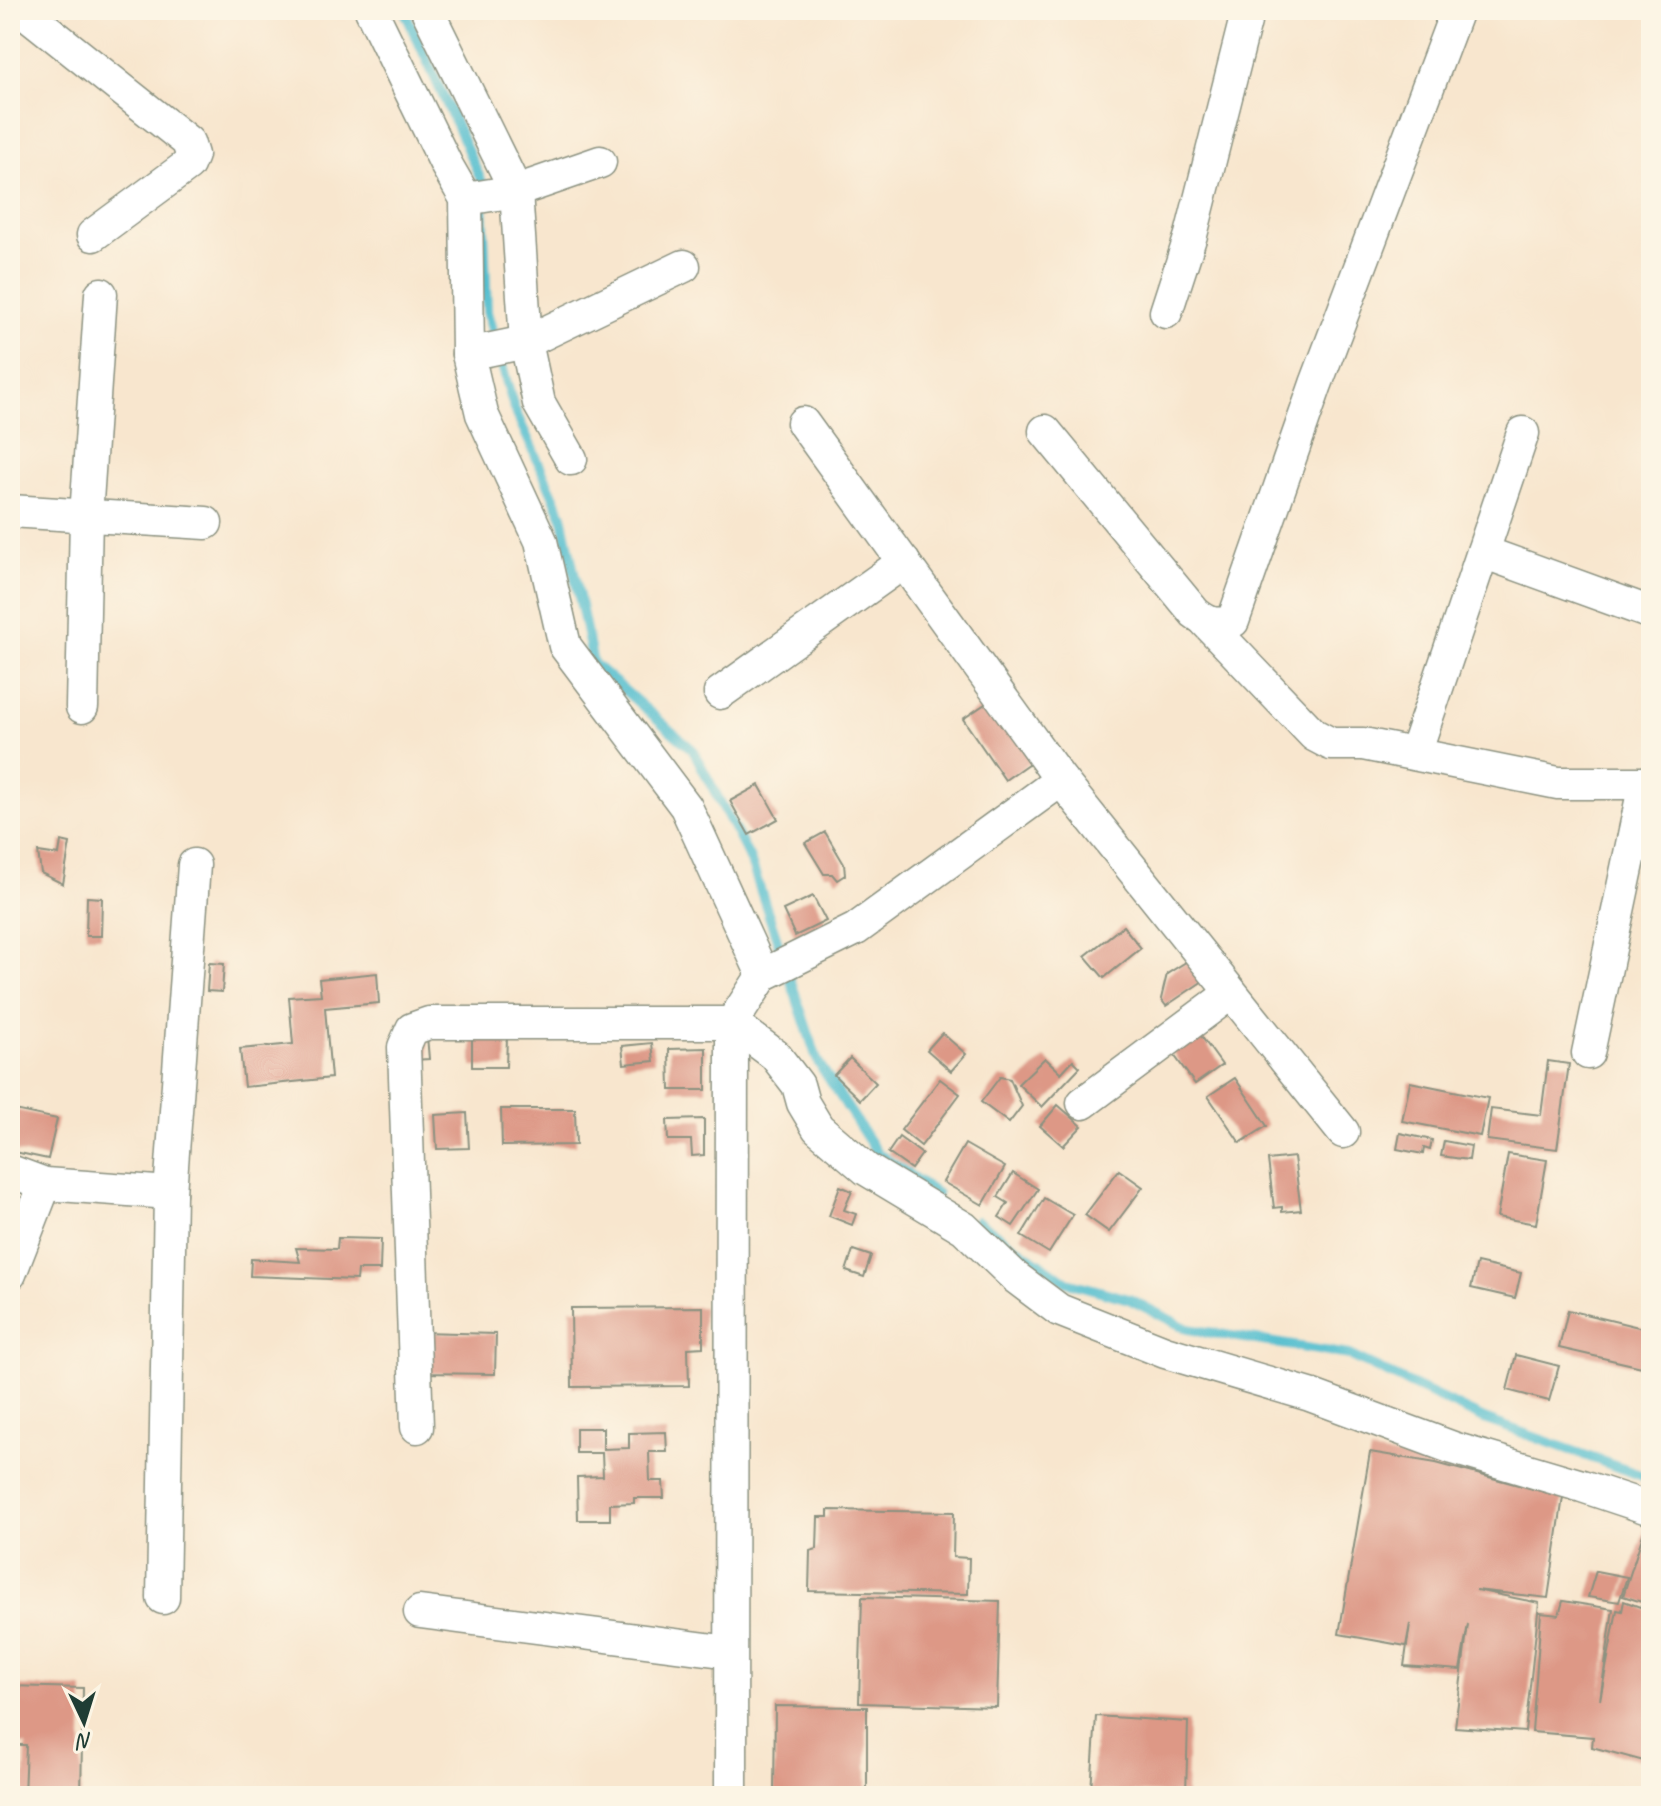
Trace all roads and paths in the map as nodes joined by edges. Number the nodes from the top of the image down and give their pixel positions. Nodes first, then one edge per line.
1 (22, 10) edge
2 (371, 10) edge
3 (427, 10) edge
4 (1248, 10) edge
5 (1457, 10) edge
6 (600, 162) dead end
7 (516, 191) junction
8 (466, 199) junction
9 (93, 235) dead end
10 (684, 266) dead end
11 (101, 294) dead end
12 (1166, 312) dead end
13 (526, 342) junction
14 (468, 354) junction
15 (803, 423) dead end
16 (1045, 431) dead end
17 (1523, 433) dead end
18 (571, 459) dead end
19 (10, 511) edge
20 (86, 516) junction
21 (206, 523) dead end
22 (1483, 552) junction
23 (904, 562) junction
24 (1651, 613) edge
25 (1206, 622) junction
26 (720, 693) dead end
27 (82, 707) dead end
28 (1419, 741) dead end
29 (1061, 780) junction
30 (1648, 783) edge
31 (194, 865) dead end
32 (763, 975) junction
33 (1231, 993) junction
34 (732, 1023) junction
35 (1588, 1053) dead end
36 (1083, 1103) dead end
37 (1343, 1132) dead end
38 (10, 1171) edge
39 (45, 1184) junction
40 (170, 1193) junction
41 (10, 1274) edge
42 (417, 1427) dead end
43 (1651, 1509) edge
44 (163, 1598) dead end
45 (420, 1612) dead end
46 (730, 1652) junction
47 (731, 1796) edge

1 - 9 street
2 - 8 street
3 - 7 street
4 - 12 street
5 - 25 street
6 - 7 street
7 - 8 street
7 - 13 street
8 - 14 street
10 - 13 street
11 - 20 street
13 - 14 street
13 - 18 street
14 - 32 street
15 - 23 street
16 - 25 street
17 - 22 street
19 - 20 street
20 - 21 street
20 - 27 street
22 - 24 street
22 - 28 street
23 - 26 street
23 - 29 street
25 - 30 street
29 - 32 street
29 - 33 street
30 - 35 street
31 - 40 street
32 - 34 street
33 - 36 street
33 - 37 street
34 - 42 street
34 - 43 street
34 - 46 street
38 - 39 street
39 - 40 street
39 - 41 street
40 - 44 street
45 - 46 street
46 - 47 street

